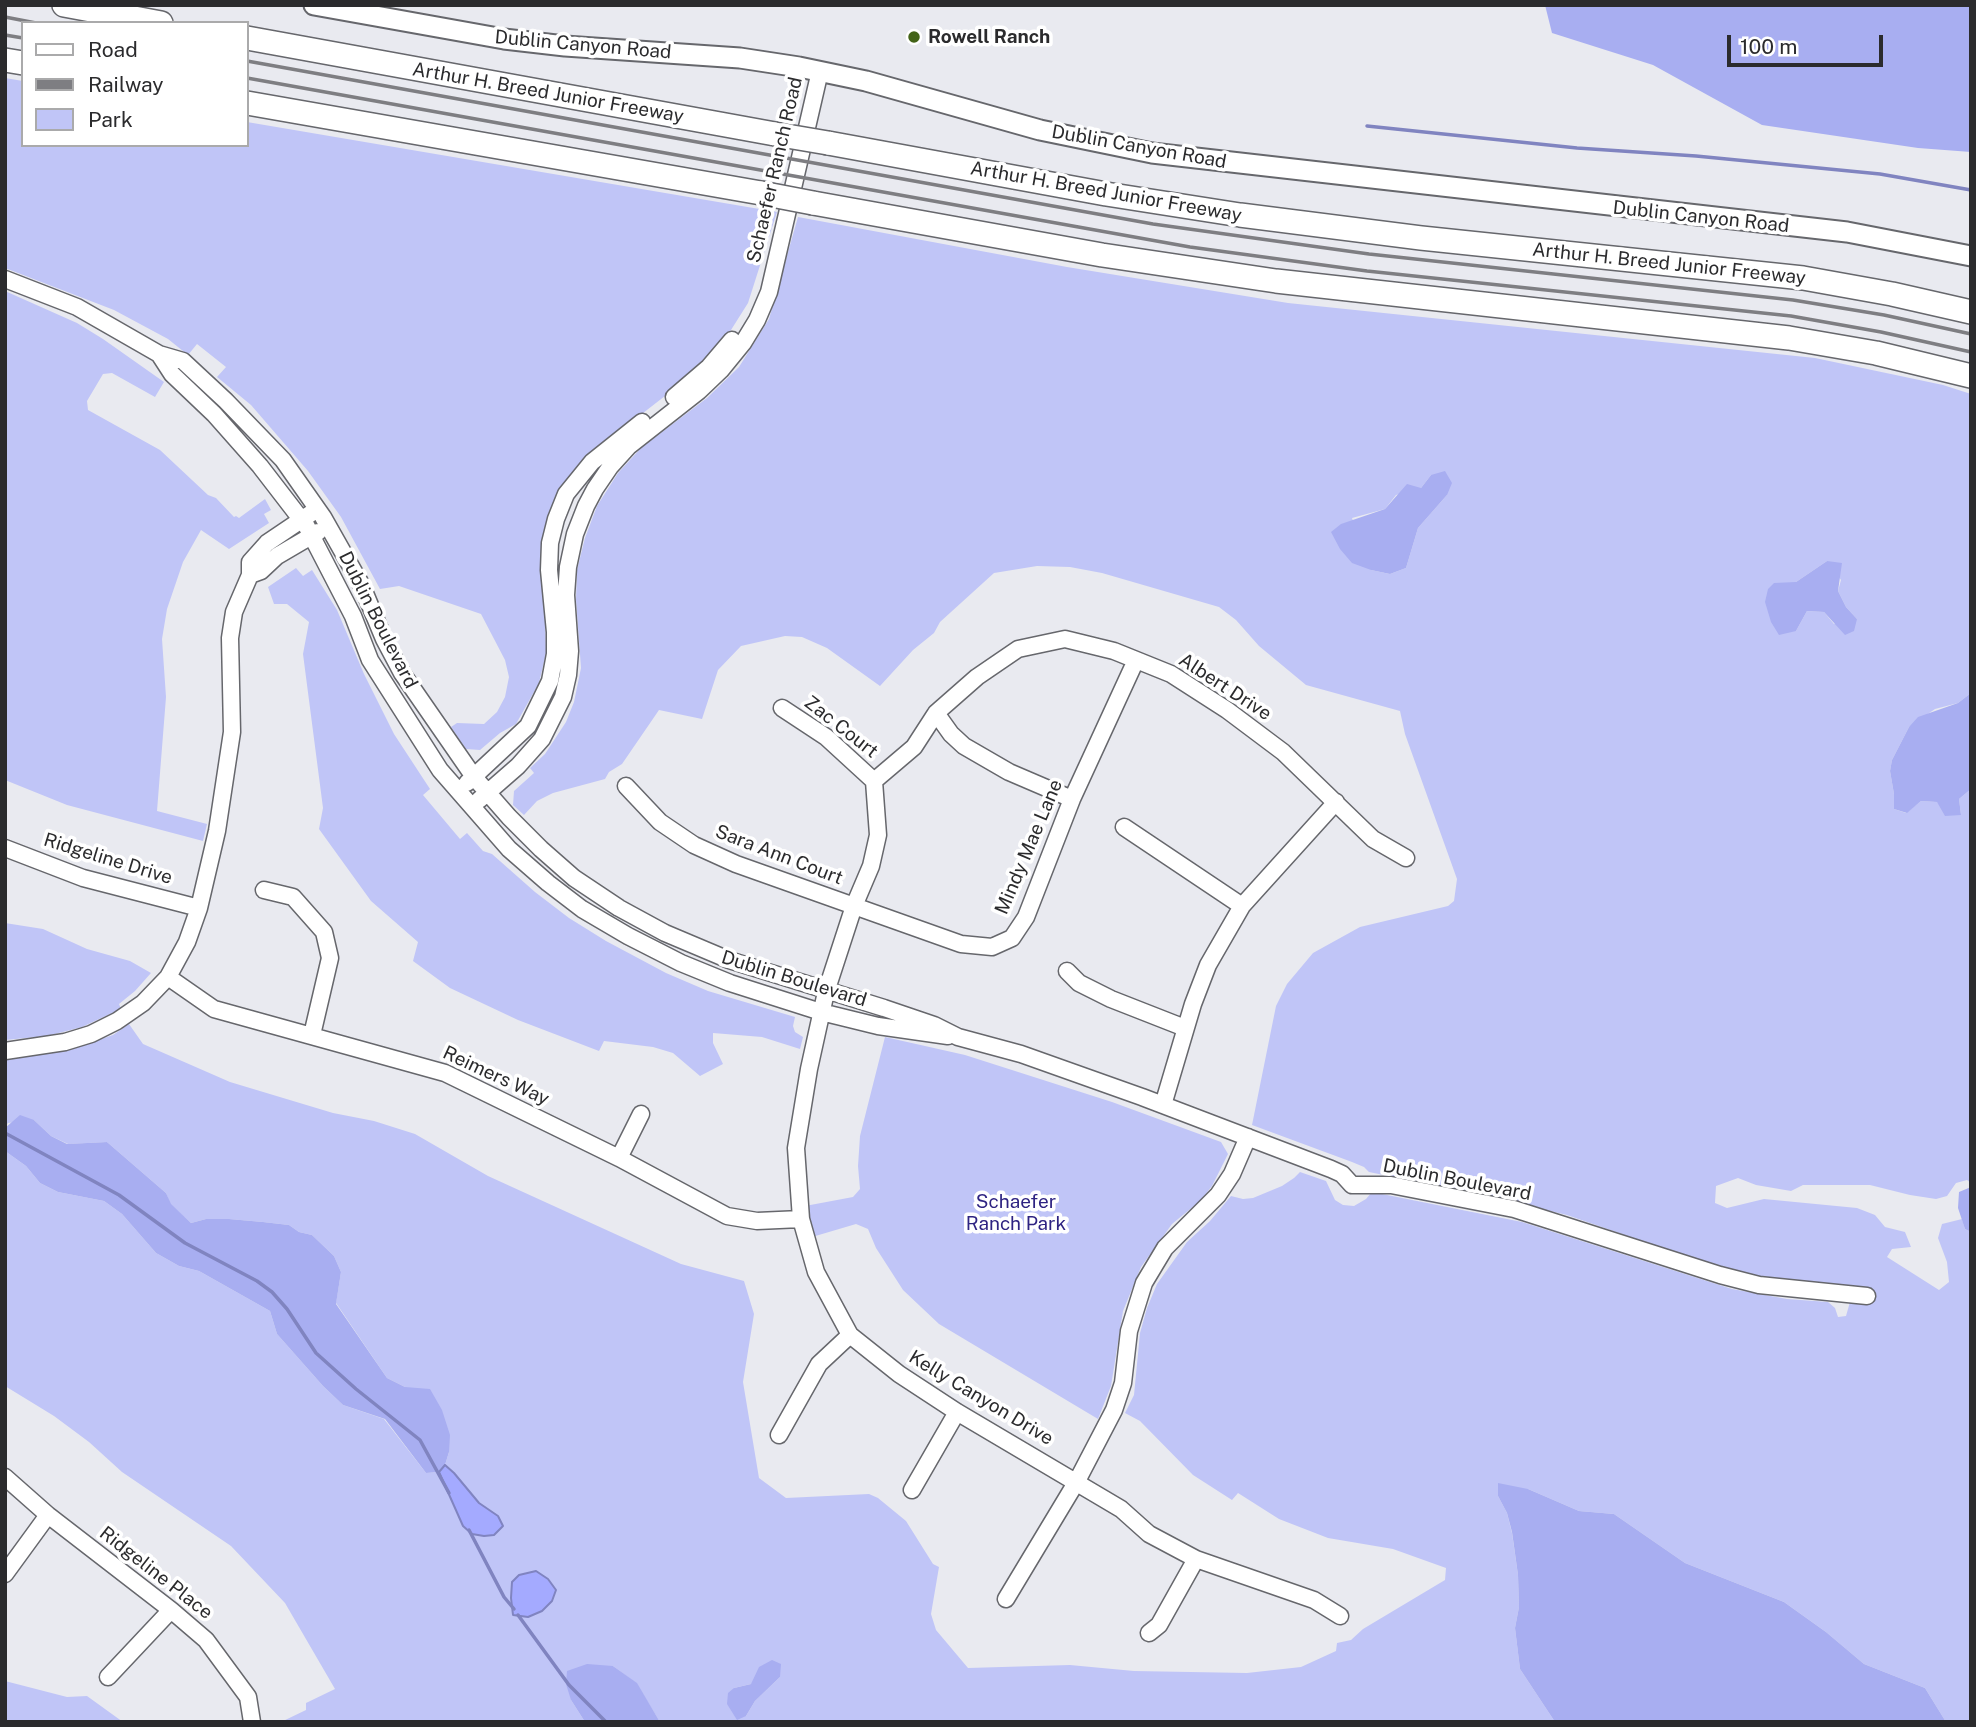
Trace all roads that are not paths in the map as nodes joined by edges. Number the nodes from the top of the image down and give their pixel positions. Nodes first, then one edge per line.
1 (64, 5) edge
2 (314, 5) edge
3 (150, 21) edge
4 (248, 38) edge
5 (820, 71) junction
6 (248, 103) edge
7 (1971, 256) edge
8 (5, 279) edge
9 (771, 279) junction
10 (1971, 312) edge
11 (159, 354) junction
12 (1971, 376) edge
13 (318, 509) junction
14 (301, 520) junction
15 (328, 525) junction
16 (311, 536) junction
17 (250, 575) junction
18 (1136, 660) junction
19 (782, 708) dead end
20 (936, 713) junction
21 (474, 777) junction
22 (874, 780) junction
23 (626, 786) dead end
24 (458, 791) junction
25 (487, 793) junction
26 (1072, 799) junction
27 (1336, 802) junction
28 (472, 806) junction
29 (1124, 827) dead end
30 (5, 848) edge
31 (1406, 858) dead end
32 (264, 890) dead end
33 (1242, 905) junction
34 (854, 906) junction
35 (199, 908) junction
36 (1067, 971) dead end
37 (169, 977) junction
38 (826, 992) junction
39 (821, 1012) junction
40 (1185, 1028) junction
41 (312, 1035) junction
42 (958, 1037) junction
43 (5, 1051) edge
44 (1163, 1105) junction
45 (641, 1114) dead end
46 (1248, 1137) junction
47 (619, 1158) junction
48 (801, 1219) junction
49 (1867, 1296) dead end
50 (850, 1335) junction
51 (957, 1412) junction
52 (779, 1435) dead end
53 (5, 1477) edge
54 (1077, 1481) junction
55 (912, 1490) dead end
56 (48, 1515) junction
57 (1196, 1559) junction
58 (5, 1574) edge
59 (1006, 1599) dead end
60 (171, 1609) junction
61 (1340, 1616) dead end
62 (1149, 1633) dead end
63 (108, 1677) dead end
64 (252, 1722) edge

1 - 3 highway
2 - 5 main road, Dublin Canyon Road
4 - 10 highway, Arthur H. Breed Junior Freeway, bridge
5 - 7 main road, Dublin Canyon Road
5 - 9 street, Schaefer Ranch Road
6 - 12 highway, bridge
8 - 11 street, Dublin Boulevard
9 - 21 street, Schaefer Ranch Road
9 - 25 street, Schaefer Ranch Road
11 - 13 street, Dublin Boulevard
11 - 14 street, Dublin Boulevard
13 - 14 street
13 - 15 street, Dublin Boulevard
14 - 16 street, Dublin Boulevard
14 - 17 street
15 - 16 street
15 - 21 street, Dublin Boulevard
16 - 17 street
16 - 24 street, Dublin Boulevard
17 - 35 street
18 - 20 street, Albert Drive
18 - 26 street, Mindy Mae Lane
18 - 27 street, Albert Drive
19 - 22 street, Zac Court
20 - 22 street, Albert Drive
20 - 26 street
21 - 24 street, Schaefer Ranch Road
21 - 25 street, Dublin Boulevard
22 - 34 street, Kelly Canyon Drive
23 - 34 street, Sara Ann Court
24 - 28 street, Dublin Boulevard
25 - 28 street, Schaefer Ranch Road
25 - 38 street, Dublin Boulevard
26 - 34 street, Mindy Mae Lane
27 - 31 street, Albert Drive
27 - 33 street
28 - 39 street, Dublin Boulevard
29 - 33 street
30 - 35 street, Ridgeline Drive
32 - 41 street
33 - 40 street
34 - 38 street, Kelly Canyon Drive
35 - 37 street
36 - 40 street
37 - 41 street, Reimers Way
37 - 43 street
38 - 39 street, Kelly Canyon Drive
38 - 42 street, Dublin Boulevard
39 - 42 street, Dublin Boulevard
39 - 48 street, Kelly Canyon Drive
40 - 44 street
41 - 47 street, Reimers Way
42 - 44 street, Dublin Boulevard
44 - 46 street, Dublin Boulevard
45 - 47 street
46 - 49 street, Dublin Boulevard
46 - 54 street
47 - 48 street, Reimers Way
48 - 50 street, Kelly Canyon Drive
50 - 51 street, Kelly Canyon Drive
50 - 52 street
51 - 54 street, Kelly Canyon Drive
51 - 55 street
53 - 56 street, Ridgeline Place
54 - 57 street, Kelly Canyon Drive
54 - 59 street
56 - 58 street
56 - 60 street, Ridgeline Place
57 - 61 street, Kelly Canyon Drive
57 - 62 street
60 - 63 street
60 - 64 street, Ridgeline Place

